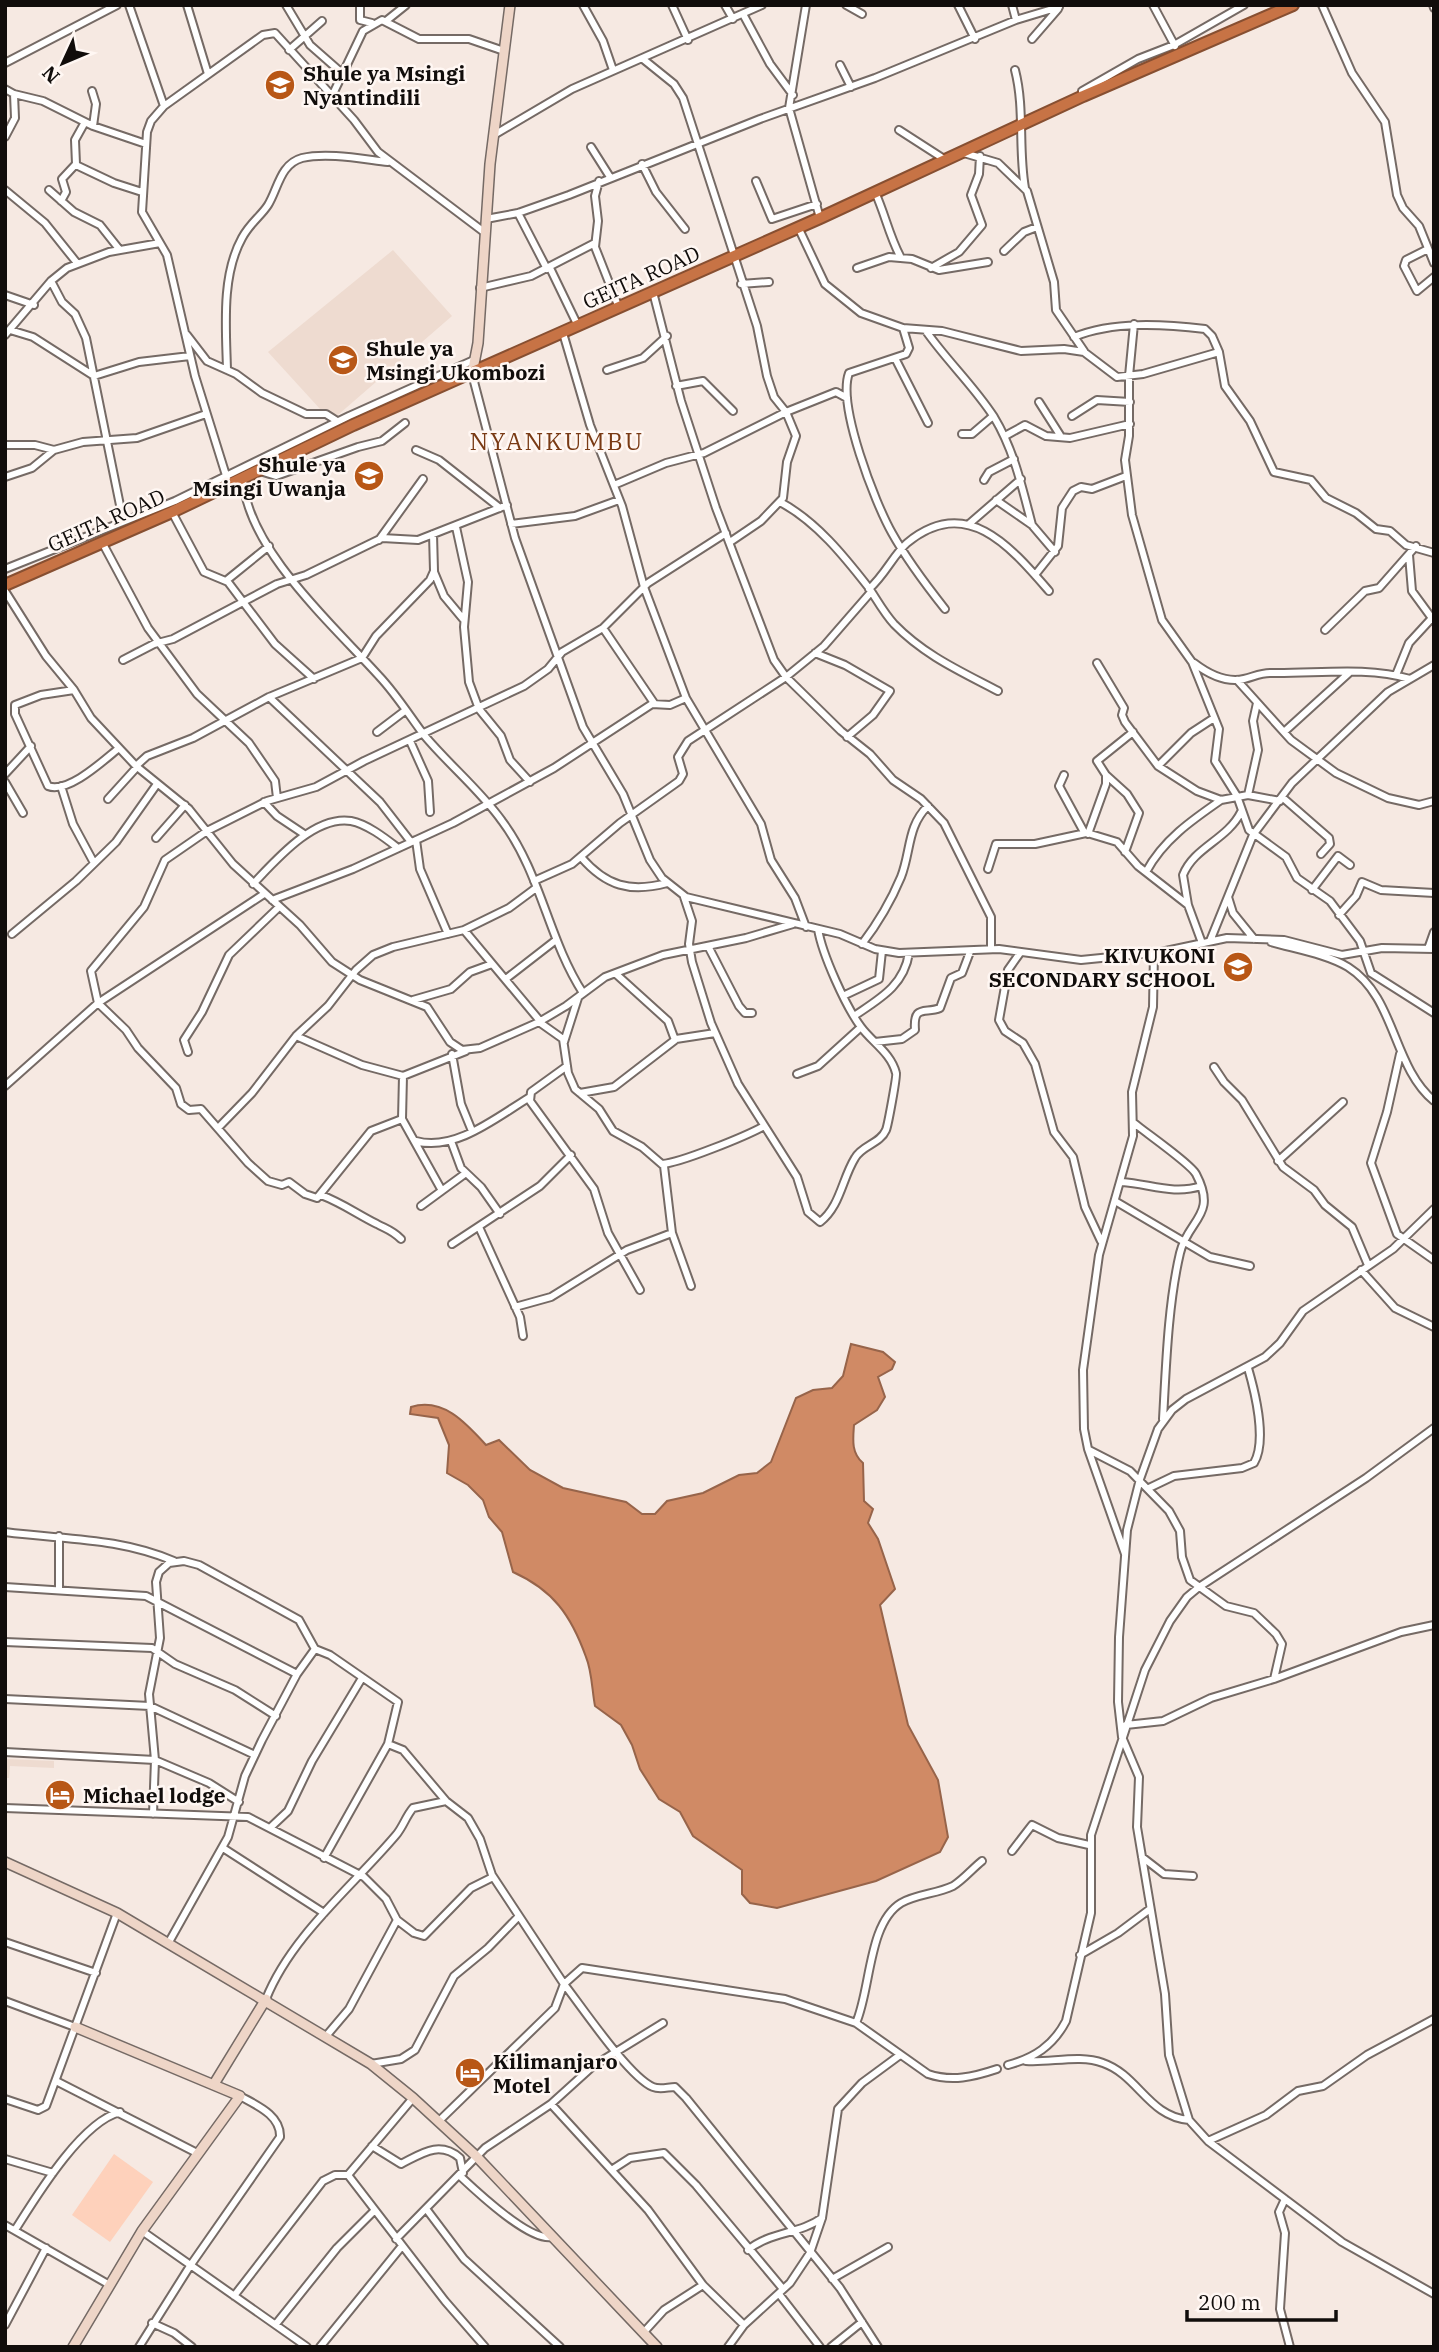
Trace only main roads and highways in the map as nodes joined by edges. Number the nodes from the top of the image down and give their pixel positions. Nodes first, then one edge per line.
1 (1293, 5) edge
2 (5, 585) edge

1 - 2 highway, GEITA ROAD

